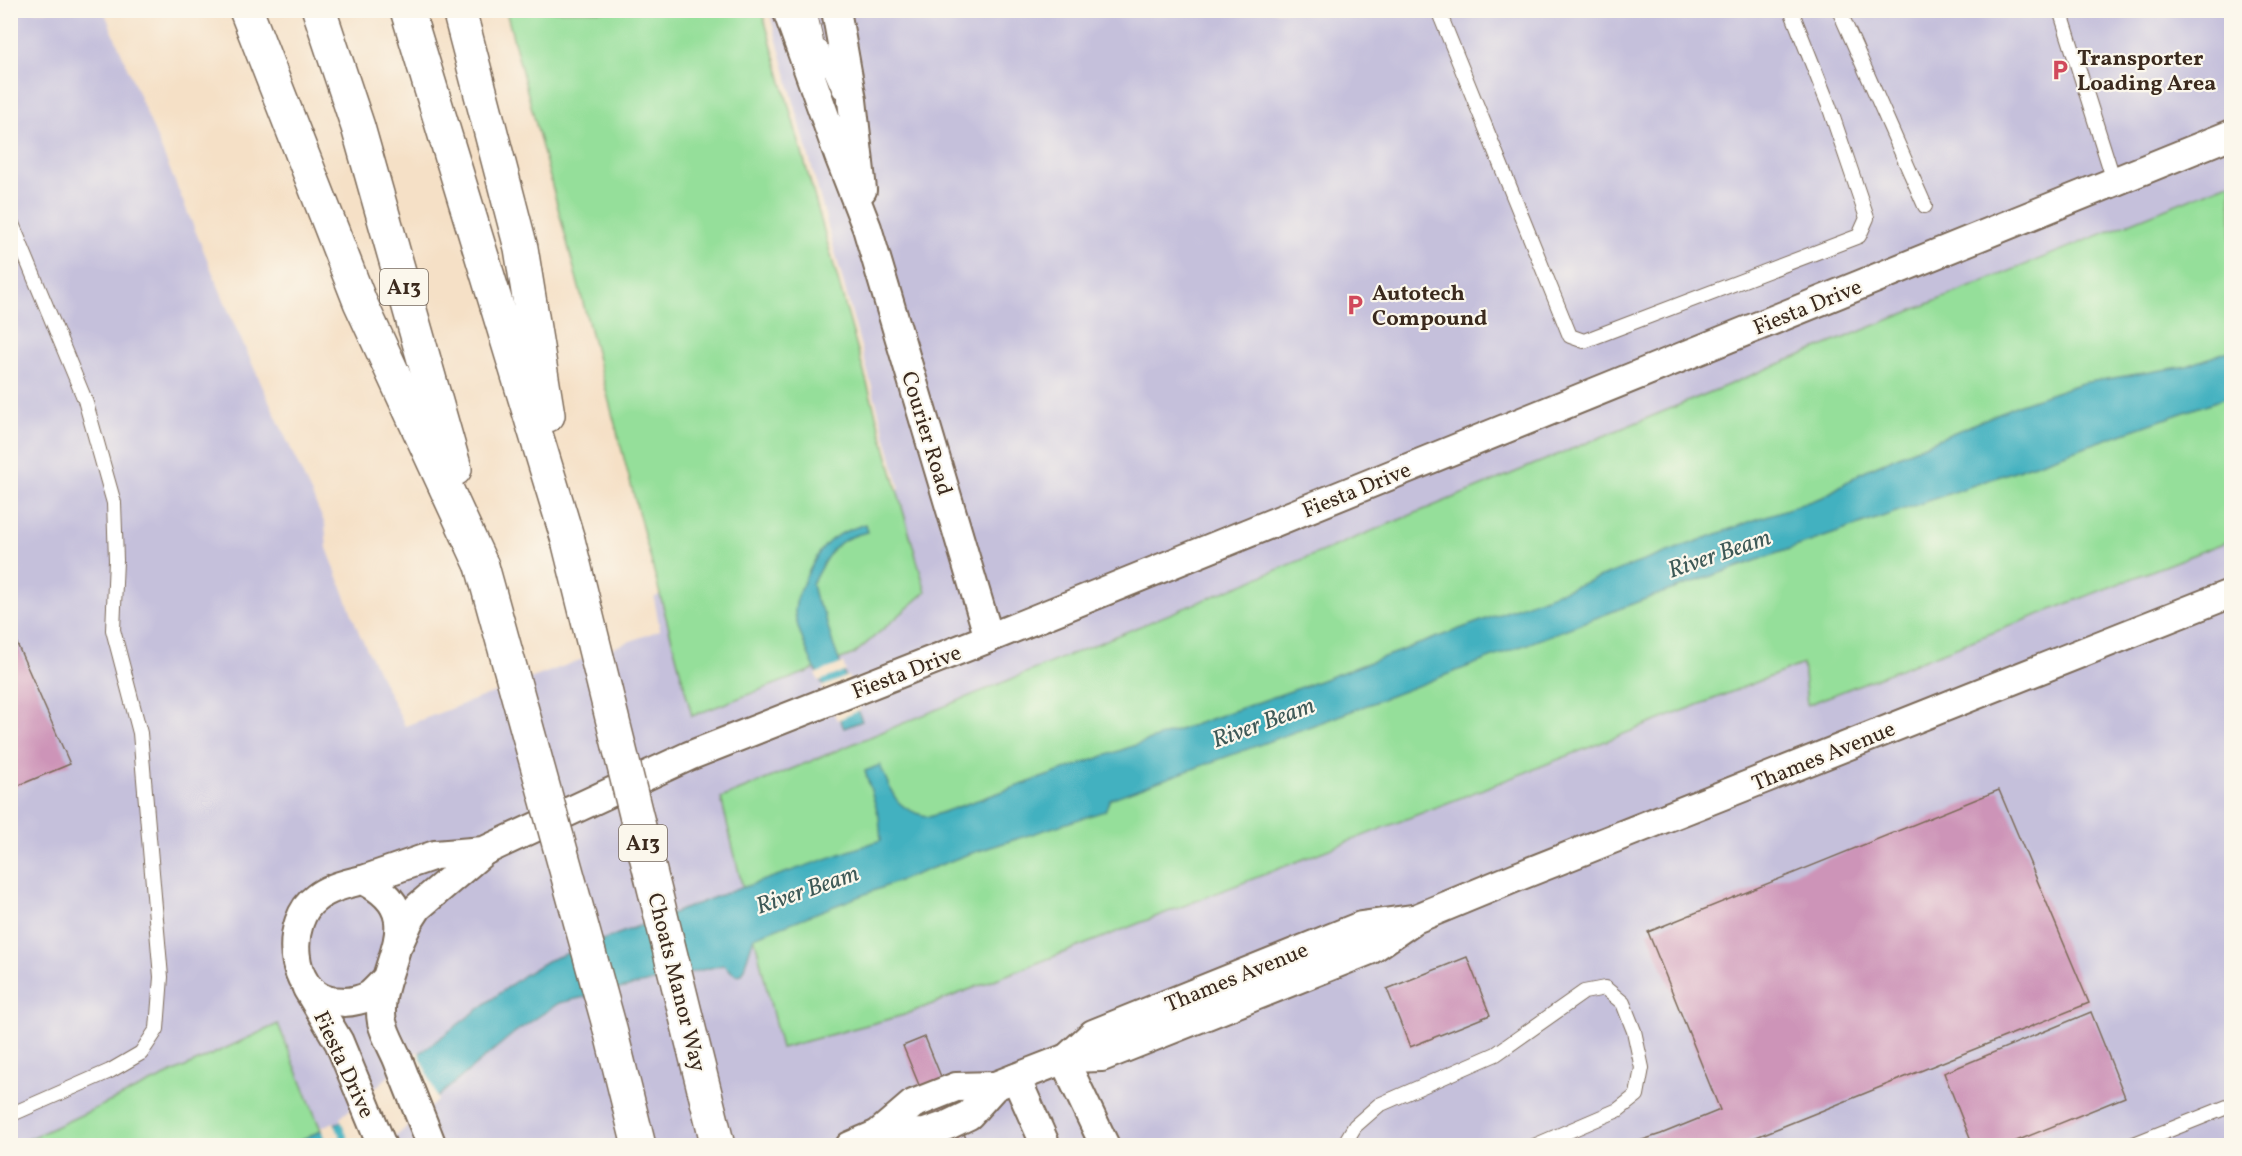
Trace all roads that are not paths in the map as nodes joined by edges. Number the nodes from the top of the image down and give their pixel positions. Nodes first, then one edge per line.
1 (246, 10) edge
2 (319, 10) edge
3 (407, 10) edge
4 (459, 10) edge
5 (787, 10) edge
6 (808, 10) edge
7 (836, 10) edge
8 (1438, 10) edge
9 (1791, 10) edge
10 (1839, 10) edge
11 (2060, 10) edge
12 (815, 36) junction
13 (841, 123) junction
14 (2232, 134) edge
15 (2114, 181) junction
16 (1925, 206) dead end
17 (10, 219) edge
18 (568, 540) junction
19 (482, 566) junction
20 (2232, 593) edge
21 (989, 638) junction
22 (484, 850) junction
23 (363, 880) junction
24 (399, 943) junction
25 (387, 978) junction
26 (305, 984) junction
27 (1065, 1059) junction
28 (1005, 1082) junction
29 (2232, 1105) edge
30 (10, 1115) edge
31 (382, 1146) edge
32 (432, 1146) edge
33 (639, 1146) edge
34 (718, 1146) edge
35 (850, 1146) edge
36 (1046, 1146) edge
37 (1105, 1146) edge
38 (1343, 1146) edge
39 (1534, 1146) edge
40 (2129, 1146) edge

1 - 19 highway, A13
2 - 19 highway, A13
3 - 18 highway, A13
4 - 18 highway, A13
5 - 13 street, Courier Road
6 - 12 lane
7 - 13 street, Courier Road
8 - 9 lane
10 - 16 lane
11 - 15 lane
12 - 13 lane
12 - 13 lane
13 - 21 street, Courier Road
14 - 15 street, Fiesta Drive
15 - 21 street, Fiesta Drive
17 - 30 lane
18 - 34 highway, Choats Manor Way / A13, bridge
19 - 33 highway, A13, bridge
20 - 27 street, Thames Avenue
21 - 22 street, Fiesta Drive
22 - 23 street, Fiesta Drive
22 - 24 street, Fiesta Drive
23 - 24 street
23 - 26 street
24 - 25 street
25 - 26 street
25 - 32 street
26 - 31 street, Fiesta Drive
27 - 28 street, Thames Avenue
27 - 37 street
28 - 35 street, Thames Avenue
28 - 36 street
29 - 40 lane
38 - 39 lane

